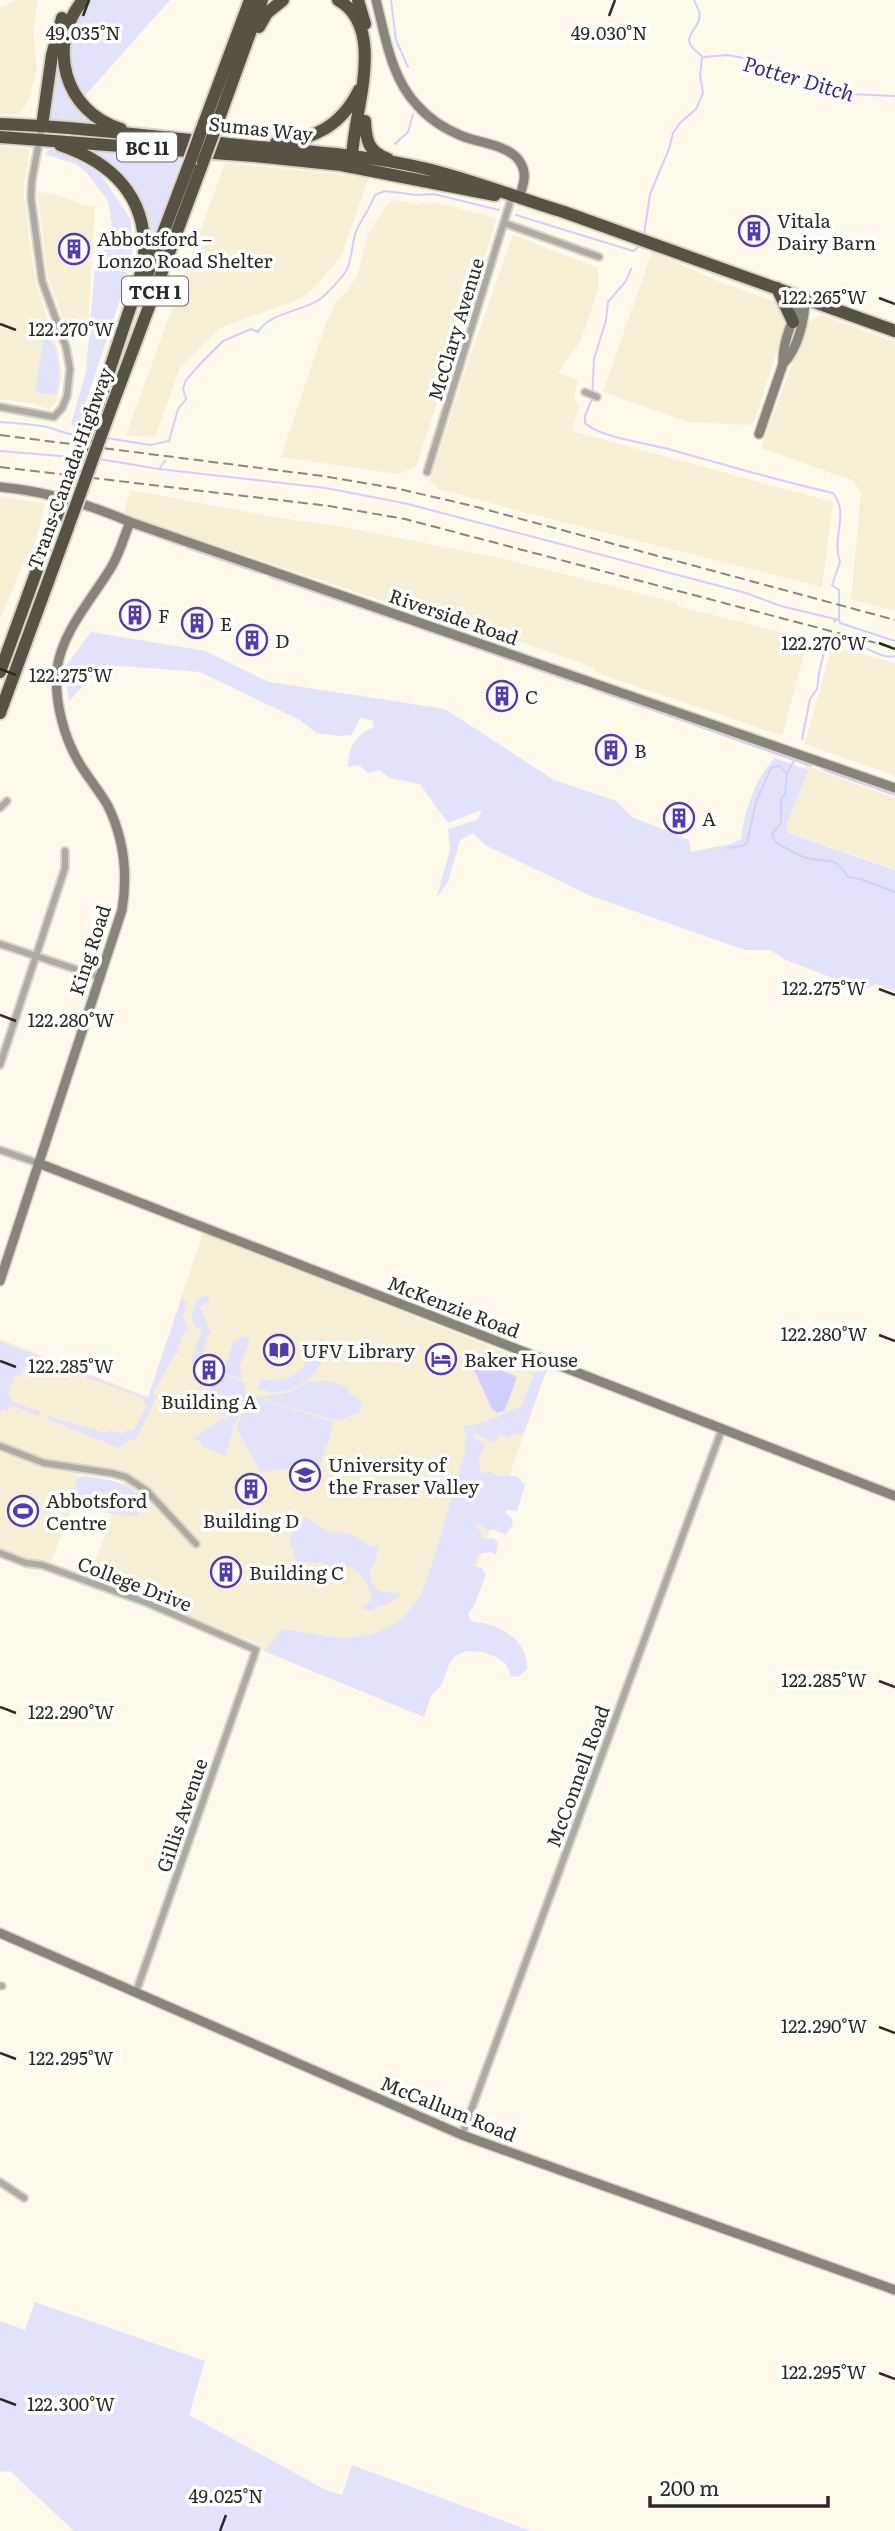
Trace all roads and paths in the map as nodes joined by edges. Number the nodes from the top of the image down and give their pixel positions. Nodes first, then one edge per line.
1 (74, 0) edge
2 (83, 0) edge
3 (241, 0) edge
4 (250, 0) edge
5 (262, 0) edge
6 (283, 0) edge
7 (338, 0) edge
8 (358, 0) edge
9 (376, 0) edge
10 (231, 52) junction
11 (364, 81) junction
12 (228, 94) junction
13 (45, 96) junction
14 (365, 121) junction
15 (210, 123) junction
16 (0, 124) edge
17 (42, 126) junction
18 (142, 135) junction
19 (0, 137) edge
20 (43, 140) junction
21 (226, 144) junction
22 (354, 160) junction
23 (405, 164) junction
24 (516, 197) junction
25 (504, 223) junction
26 (599, 257) dead end
27 (777, 288) junction
28 (805, 299) junction
29 (793, 322) junction
30 (895, 331) edge
31 (783, 364) junction
32 (585, 392) dead end
33 (597, 397) dead end
34 (0, 407) edge
35 (99, 415) junction
36 (760, 434) dead end
37 (426, 472) dead end
38 (0, 487) edge
39 (130, 522) junction
40 (0, 672) edge
41 (0, 713) edge
42 (895, 788) edge
43 (7, 801) dead end
44 (0, 808) edge
45 (65, 851) dead end
46 (0, 944) edge
47 (36, 956) junction
48 (99, 977) junction
49 (0, 1065) edge
50 (0, 1150) edge
51 (38, 1163) junction
52 (0, 1281) edge
53 (722, 1429) junction
54 (0, 1446) edge
55 (895, 1496) edge
56 (196, 1544) dead end
57 (0, 1553) edge
58 (256, 1650) joint
59 (0, 1933) edge
60 (136, 1992) junction
61 (462, 2135) junction
62 (0, 2182) edge
63 (24, 2198) dead end
64 (895, 2290) edge

1 - 13 highway
2 - 18 highway
3 - 10 highway
4 - 10 highway, Trans-Canada Highway / TCH 1
5 - 12 highway, Trans-Canada Highway / TCH 1
6 - 12 highway
7 - 11 highway
8 - 14 highway
9 - 24 street
10 - 15 highway, Trans-Canada Highway / TCH 1
11 - 21 highway
11 - 22 highway
12 - 15 highway, Trans-Canada Highway / TCH 1
13 - 16 highway
13 - 17 highway
14 - 22 highway
14 - 23 highway
15 - 35 highway, Trans-Canada Highway / TCH 1, bridge
16 - 17 highway, Sumas Way / BC 11
17 - 18 highway, Sumas Way / BC 11
17 - 20 street
18 - 21 highway, Sumas Way / BC 11
19 - 20 highway, Sumas Way / BC 11
20 - 22 highway, Sumas Way / BC 11
20 - 34 street
20 - 35 highway
21 - 22 highway, Sumas Way / BC 11
22 - 23 highway, Sumas Way / BC 11
22 - 24 highway, Sumas Way / BC 11
23 - 24 highway, Sumas Way / BC 11
24 - 25 street, McClary Avenue
24 - 27 highway, Sumas Way / BC 11
25 - 26 street
25 - 37 street, McClary Avenue
27 - 28 highway, Sumas Way / BC 11
27 - 29 highway
28 - 29 street
28 - 30 highway, Sumas Way / BC 11
28 - 31 street
29 - 31 street
31 - 36 street
32 - 33 street
35 - 40 highway, Trans-Canada Highway / TCH 1, bridge
35 - 41 highway, Trans-Canada Highway / TCH 1, bridge
38 - 39 street, Riverside Road
39 - 42 street, Riverside Road
39 - 48 street, King Road
43 - 44 street
45 - 47 street
46 - 47 street
47 - 48 street
47 - 49 street
48 - 51 street, King Road
50 - 51 street, McKenzie Road
51 - 52 street, King Road
51 - 53 street, McKenzie Road
53 - 55 street, McKenzie Road
53 - 61 street, McConnell Road
54 - 56 street
57 - 58 street, College Drive
58 - 60 street, Gillis Avenue
59 - 60 street, McCallum Road
60 - 61 street, McCallum Road
61 - 64 street, McCallum Road
62 - 63 street

